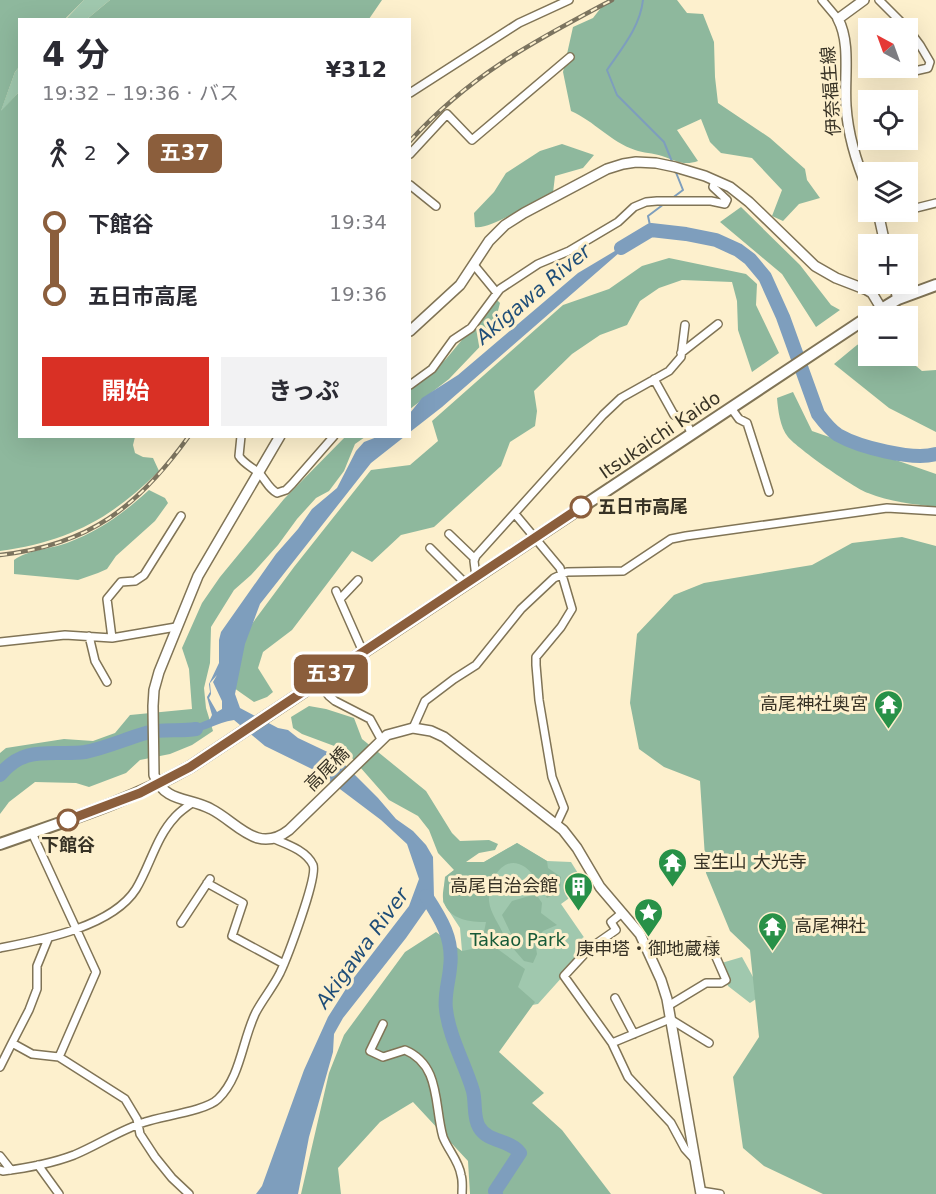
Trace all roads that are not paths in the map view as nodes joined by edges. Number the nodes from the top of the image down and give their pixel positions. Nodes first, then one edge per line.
1 (569, 0) edge
2 (822, 0) edge
3 (864, 0) edge
4 (879, 0) edge
5 (896, 18) edge
6 (838, 19) junction
7 (918, 43) edge
8 (570, 57) dead end
9 (918, 70) edge
10 (411, 92) edge
11 (411, 153) edge
12 (858, 164) edge
13 (715, 180) junction
14 (411, 186) edge
15 (936, 203) edge
16 (436, 206) dead end
17 (918, 208) edge
18 (474, 265) junction
19 (936, 285) edge
20 (497, 293) junction
21 (897, 294) edge
22 (898, 299) junction
23 (880, 306) edge
24 (885, 306) edge
25 (718, 324) dead end
26 (858, 324) edge
27 (685, 325) dead end
28 (411, 330) edge
29 (681, 353) junction
30 (654, 380) junction
31 (411, 384) edge
32 (731, 408) junction
33 (692, 434) junction
34 (242, 438) edge
35 (279, 438) edge
36 (332, 438) edge
37 (258, 473) junction
38 (769, 492) dead end
39 (936, 511) edge
40 (515, 514) junction
41 (181, 516) dead end
42 (449, 534) dead end
43 (536, 537) junction
44 (430, 548) dead end
45 (474, 558) junction
46 (562, 574) junction
47 (476, 577) junction
48 (358, 580) dead end
49 (466, 584) junction
50 (336, 591) dead end
51 (340, 599) junction
52 (176, 627) junction
53 (89, 636) junction
54 (112, 638) junction
55 (0, 642) edge
56 (363, 652) junction
57 (107, 682) dead end
58 (318, 682) junction
59 (413, 728) junction
60 (381, 739) junction
61 (158, 785) junction
62 (193, 802) junction
63 (556, 825) junction
64 (32, 833) junction
65 (272, 838) junction
66 (0, 844) edge
67 (622, 913) junction
68 (181, 923) dead end
69 (75, 928) junction
70 (48, 939) junction
71 (709, 941) dead end
72 (0, 948) edge
73 (284, 964) junction
74 (615, 998) dead end
75 (668, 1006) junction
76 (670, 1019) junction
77 (383, 1024) dead end
78 (634, 1034) junction
79 (12, 1043) junction
80 (612, 1043) junction
81 (709, 1043) dead end
82 (59, 1057) junction
83 (0, 1067) edge
84 (137, 1125) junction
85 (0, 1156) edge
86 (696, 1162) junction
87 (38, 1165) junction
88 (0, 1170) edge
89 (11, 1170) junction
90 (701, 1193) edge
91 (59, 1194) edge
92 (189, 1194) edge
93 (462, 1194) edge
94 (720, 1194) edge

1 - 10 street
2 - 6 street
3 - 6 street, 伊奈福生線
4 - 5 street
6 - 12 street, 伊奈福生線
7 - 9 street
8 - 11 street
13 - 18 street
13 - 20 street
13 - 23 street
14 - 16 street
15 - 17 street
18 - 20 street
18 - 28 street
19 - 22 main road, Itsukaichi Kaido
20 - 31 street
21 - 22 street
22 - 24 main road, Itsukaichi Kaido
25 - 29 street
26 - 32 main road, Itsukaichi Kaido
27 - 29 street
29 - 30 street
30 - 33 street
30 - 40 street
32 - 33 main road, Itsukaichi Kaido
32 - 38 street
33 - 43 main road, Itsukaichi Kaido
34 - 37 street
35 - 37 street
36 - 37 street
37 - 52 street
39 - 46 street
40 - 43 street
40 - 45 street
41 - 54 street
42 - 45 street
43 - 46 street
43 - 47 main road, Itsukaichi Kaido
44 - 49 street
45 - 47 street
46 - 59 street
46 - 63 street
47 - 49 main road, Itsukaichi Kaido
48 - 51 street
49 - 56 main road, Itsukaichi Kaido
50 - 51 street
51 - 56 street
52 - 54 street
52 - 61 street
53 - 54 street
53 - 55 street
53 - 57 street
56 - 58 main road, Itsukaichi Kaido
58 - 60 street
58 - 61 main road, Itsukaichi Kaido
59 - 60 street
59 - 63 street
60 - 65 street, 高尾橋
61 - 62 street
61 - 64 main road
62 - 65 street
62 - 69 street
63 - 67 street
64 - 66 main road
64 - 69 street
65 - 73 street
67 - 75 street
67 - 80 street
68 - 73 street
69 - 70 street
69 - 82 street
70 - 72 street
70 - 79 street
71 - 75 street
73 - 84 street
74 - 78 street
75 - 76 street
76 - 78 street
76 - 81 street
76 - 86 street
77 - 93 street
78 - 80 street
79 - 82 street
79 - 83 street
80 - 86 street
82 - 84 street
84 - 87 street
84 - 92 street
85 - 89 street
86 - 90 street
87 - 89 street
87 - 91 street
88 - 89 street
90 - 94 street

